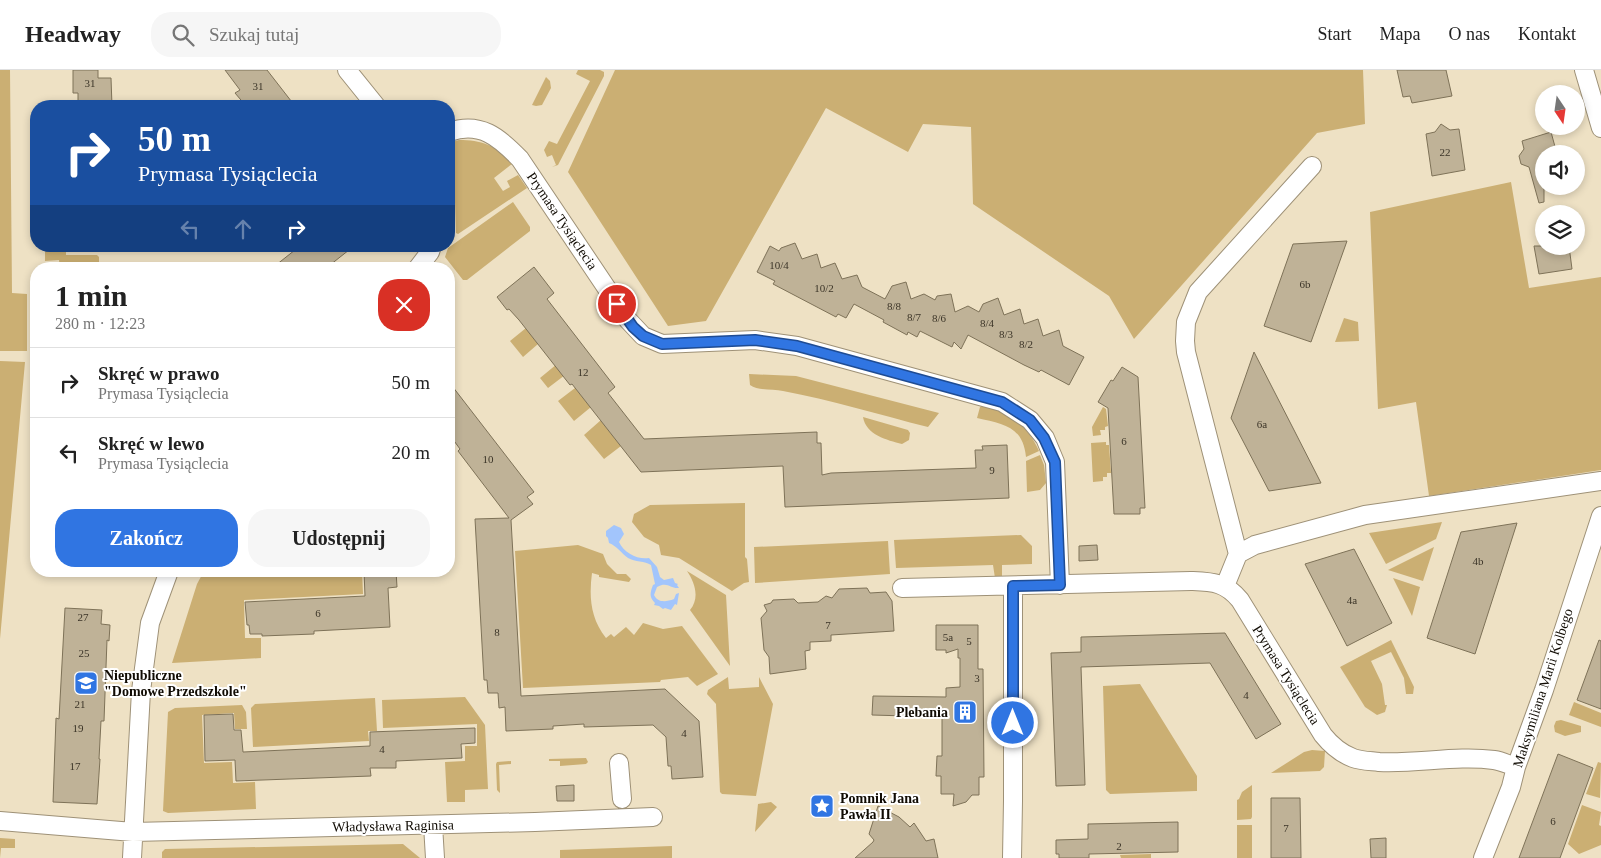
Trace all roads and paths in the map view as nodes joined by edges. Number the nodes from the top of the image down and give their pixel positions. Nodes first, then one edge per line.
1 (347, 70) edge
2 (1584, 70) edge
3 (371, 100) edge
4 (1601, 128) edge
5 (455, 130) edge
6 (1312, 166) dead end
7 (430, 252) edge
8 (422, 262) edge
9 (1601, 481) edge
10 (1601, 516) edge
11 (1238, 554) junction
12 (167, 577) edge
13 (1060, 585) junction
14 (1013, 586) junction
15 (1225, 586) junction
16 (902, 588) dead end
17 (619, 763) dead end
18 (1516, 767) junction
19 (622, 800) dead end
20 (652, 817) dead end
21 (0, 821) edge
22 (433, 825) junction
23 (134, 832) junction
24 (132, 858) edge
25 (435, 858) edge
26 (1012, 858) edge
27 (1483, 858) edge

1 - 3 street
2 - 4 street
5 - 13 street, Prymasa Tysiąclecia
6 - 11 street
7 - 8 street
9 - 11 street
10 - 18 street, Maksymiliana Marii Kolbego
11 - 15 street
12 - 23 street
13 - 14 street
13 - 15 street
14 - 16 street
14 - 26 street
15 - 18 street, Prymasa Tysiąclecia
17 - 19 street
18 - 27 street, Maksymiliana Marii Kolbego
20 - 22 street, Władysława Raginisa
21 - 23 street, Władysława Raginisa
22 - 23 street, Władysława Raginisa
22 - 25 street
23 - 24 street

